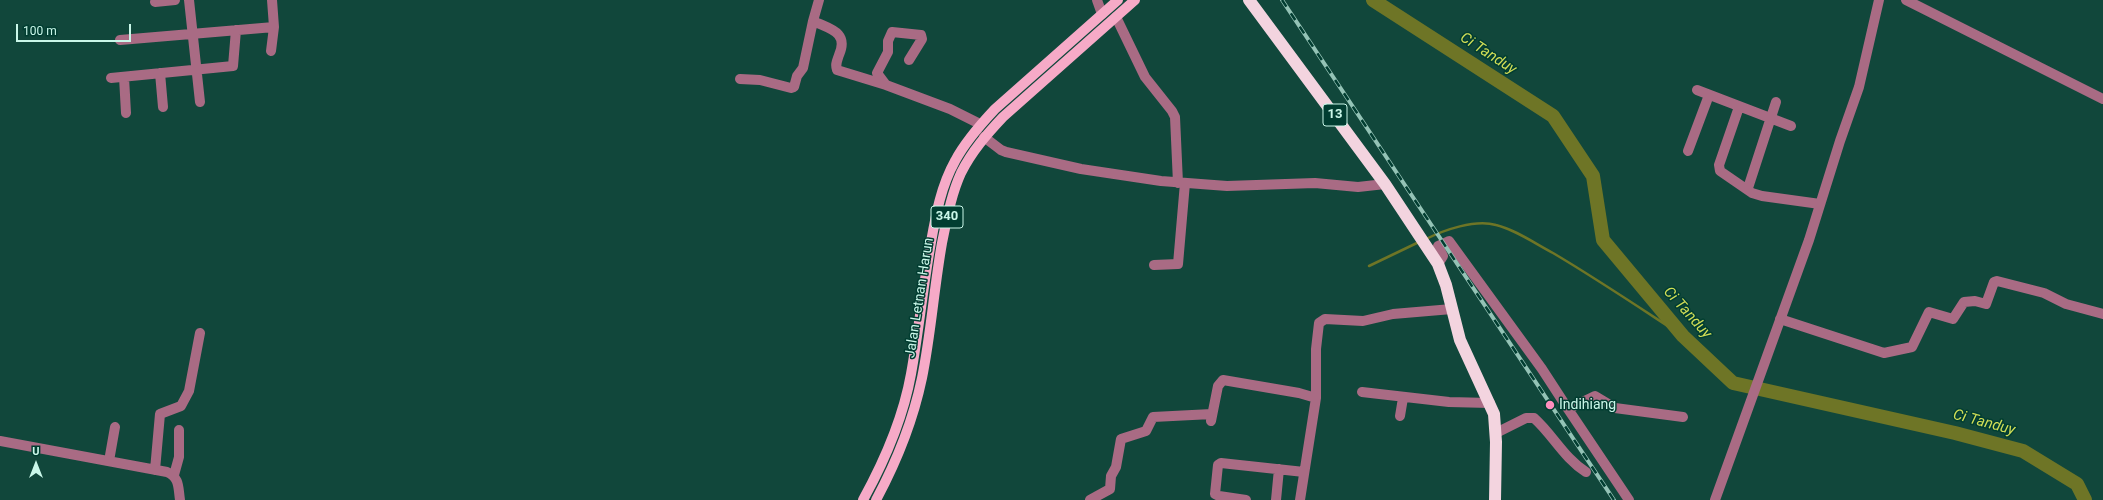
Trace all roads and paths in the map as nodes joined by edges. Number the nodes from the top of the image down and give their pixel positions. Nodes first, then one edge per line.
1 (175, 0) edge
2 (189, 0) edge
3 (272, 0) edge
4 (819, 0) edge
5 (1098, 0) edge
6 (1118, 0) edge
7 (1135, 0) edge
8 (1249, 0) edge
9 (1879, 0) edge
10 (1906, 0) edge
11 (155, 2) dead end
12 (1102, 14) junction
13 (1116, 17) junction
14 (813, 21) junction
15 (274, 27) junction
16 (236, 30) junction
17 (194, 34) junction
18 (120, 40) dead end
19 (271, 51) dead end
20 (909, 60) dead end
21 (196, 68) junction
22 (160, 73) junction
23 (124, 77) junction
24 (111, 78) dead end
25 (740, 79) dead end
26 (886, 85) junction
27 (1019, 88) junction
28 (1697, 90) dead end
29 (1710, 95) junction
30 (1026, 97) junction
31 (2103, 99) edge
32 (200, 102) dead end
33 (1776, 102) dead end
34 (163, 107) dead end
35 (1739, 107) junction
36 (126, 113) dead end
37 (1772, 118) junction
38 (980, 124) junction
39 (1791, 126) dead end
40 (984, 137) junction
41 (1688, 151) dead end
42 (1182, 183) junction
43 (1385, 184) junction
44 (1748, 188) junction
45 (1820, 204) junction
46 (1154, 264) dead end
47 (1438, 264) junction
48 (1452, 309) junction
49 (2103, 314) edge
50 (1780, 319) junction
51 (200, 333) dead end
52 (1362, 392) dead end
53 (1316, 398) junction
54 (1403, 398) junction
55 (1490, 403) junction
56 (1568, 409) junction
57 (1400, 416) dead end
58 (1683, 417) dead end
59 (115, 426) dead end
60 (179, 430) dead end
61 (1496, 433) junction
62 (0, 441) edge
63 (888, 451) junction
64 (898, 455) junction
65 (109, 461) junction
66 (155, 470) junction
67 (1279, 470) junction
68 (1304, 472) junction
69 (1586, 472) dead end
70 (174, 475) junction
71 (180, 500) edge
72 (863, 500) edge
73 (876, 500) edge
74 (1090, 500) edge
75 (1246, 500) edge
76 (1276, 500) edge
77 (1300, 500) edge
78 (1495, 500) edge
79 (1629, 500) edge
80 (1715, 500) edge

1 - 11 street
2 - 17 street
3 - 15 street
4 - 14 street
5 - 12 street
6 - 12 main road, Jalan Letnan Harun / 340
7 - 13 main road, Jalan Letnan Harun / 340
8 - 43 highway, 13
9 - 45 street
10 - 31 street
12 - 27 main road, Jalan Letnan Harun / 340
13 - 30 main road, Jalan Letnan Harun / 340
13 - 42 street
14 - 25 street
14 - 26 street
15 - 16 street
15 - 19 street
16 - 17 street
16 - 21 street
17 - 18 street
17 - 21 street
20 - 26 street
21 - 22 street
21 - 32 street
22 - 23 street
22 - 34 street
23 - 24 street
23 - 36 street
26 - 38 street
27 - 30 main road
27 - 38 main road, Jalan Letnan Harun / 340
28 - 29 street
29 - 35 street
29 - 41 street
30 - 40 main road, Jalan Letnan Harun / 340
33 - 37 street
35 - 37 street
35 - 44 street
37 - 39 street
37 - 44 street
38 - 63 main road, Jalan Letnan Harun / 340
40 - 42 street
40 - 64 main road, Jalan Letnan Harun / 340
42 - 43 street
42 - 46 street
43 - 47 highway, 13
44 - 45 street
45 - 50 street
47 - 48 highway, 13
47 - 56 street
48 - 53 street
48 - 55 highway, 13
49 - 50 street
50 - 80 street
51 - 66 street
52 - 54 street
53 - 68 street
53 - 74 street
54 - 55 street
54 - 57 street
55 - 61 highway, 13
56 - 58 street
56 - 79 street
59 - 65 street
60 - 70 street
61 - 69 street
61 - 78 highway, 13
62 - 65 street
63 - 64 main road
63 - 72 main road, Jalan Letnan Harun / 340
64 - 73 main road, Jalan Letnan Harun / 340
65 - 66 street
66 - 70 street
67 - 68 street
67 - 75 street
67 - 76 street
68 - 77 street
70 - 71 street

